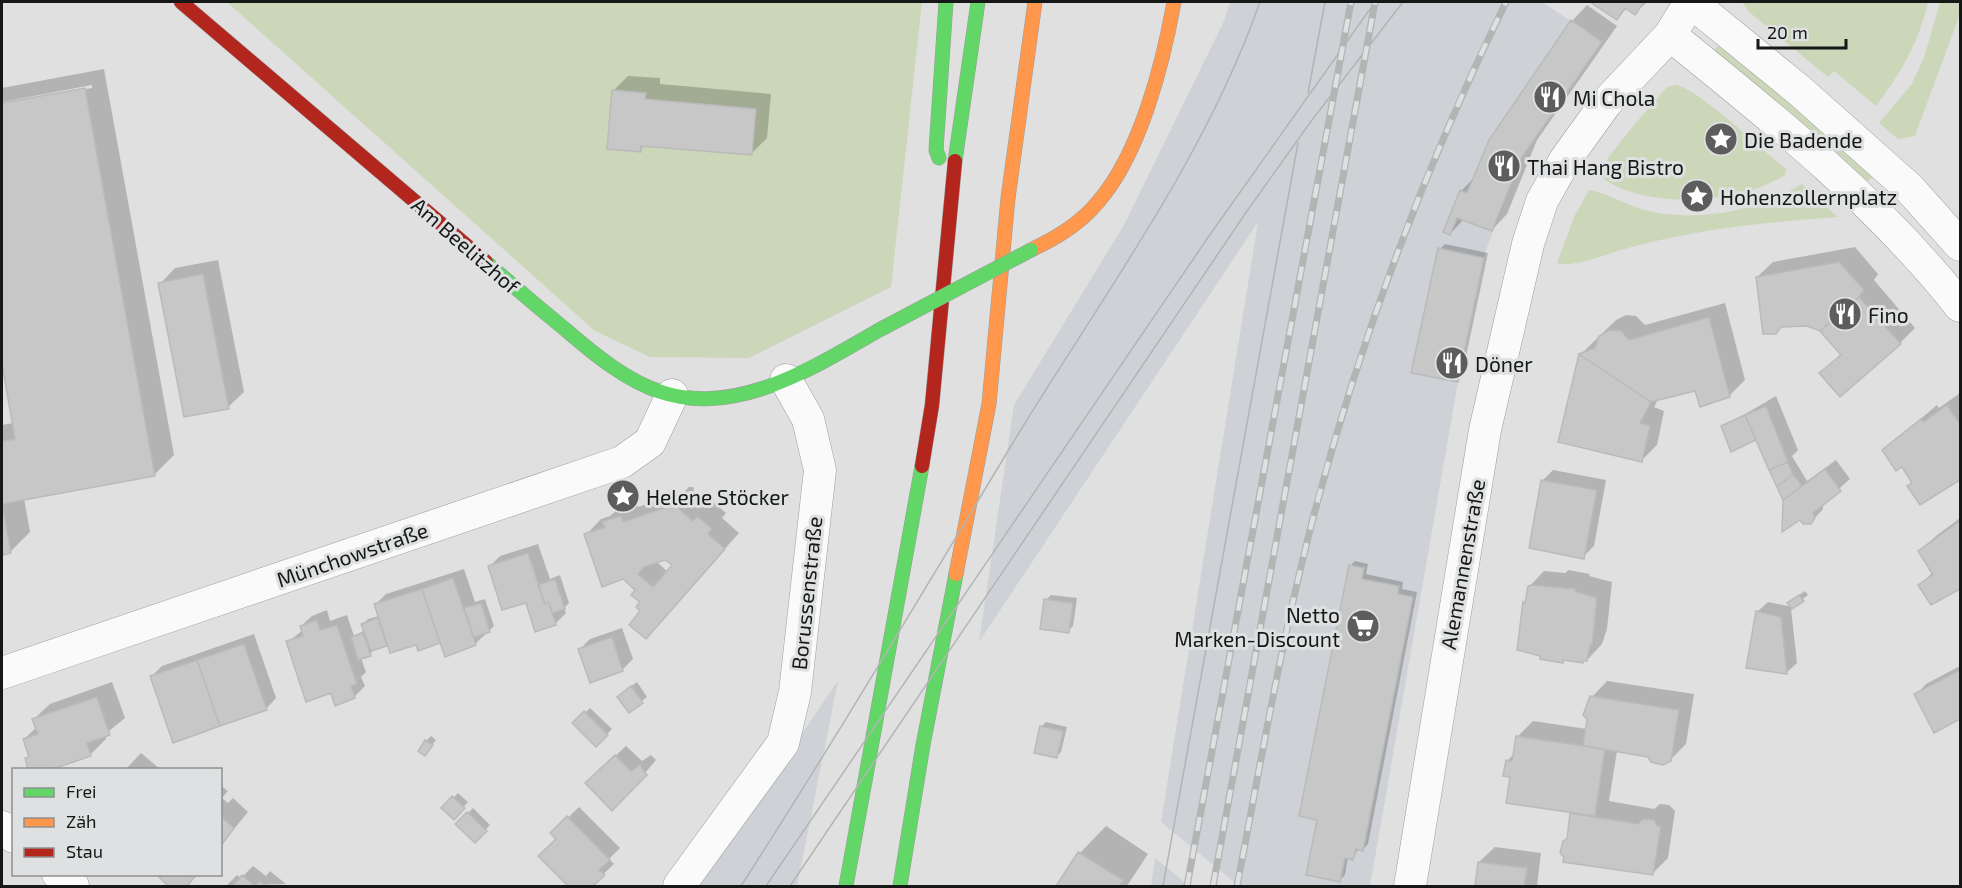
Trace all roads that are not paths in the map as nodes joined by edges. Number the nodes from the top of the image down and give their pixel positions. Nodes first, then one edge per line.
1 (181, 2) edge
2 (946, 2) edge
3 (978, 2) edge
4 (1035, 2) edge
5 (1174, 2) edge
6 (1691, 2) edge
7 (1670, 36) junction
8 (949, 198) junction
9 (1960, 245) edge
10 (1960, 306) edge
11 (786, 380) junction
12 (672, 395) junction
13 (2, 673) edge
14 (60, 876) edge
15 (73, 886) edge
16 (679, 886) edge
17 (846, 886) edge
18 (900, 886) edge
19 (1410, 886) edge

1 - 12 main road, Am Beelitzhof
2 - 8 main road
3 - 8 main road
4 - 18 main road
5 - 11 main road, bridge
6 - 7 street
6 - 9 street
7 - 10 street
7 - 19 street, Alemannenstraße
8 - 17 main road
11 - 12 main road, Am Beelitzhof
11 - 16 street, Borussenstraße
12 - 13 street, Münchowstraße
14 - 15 street

